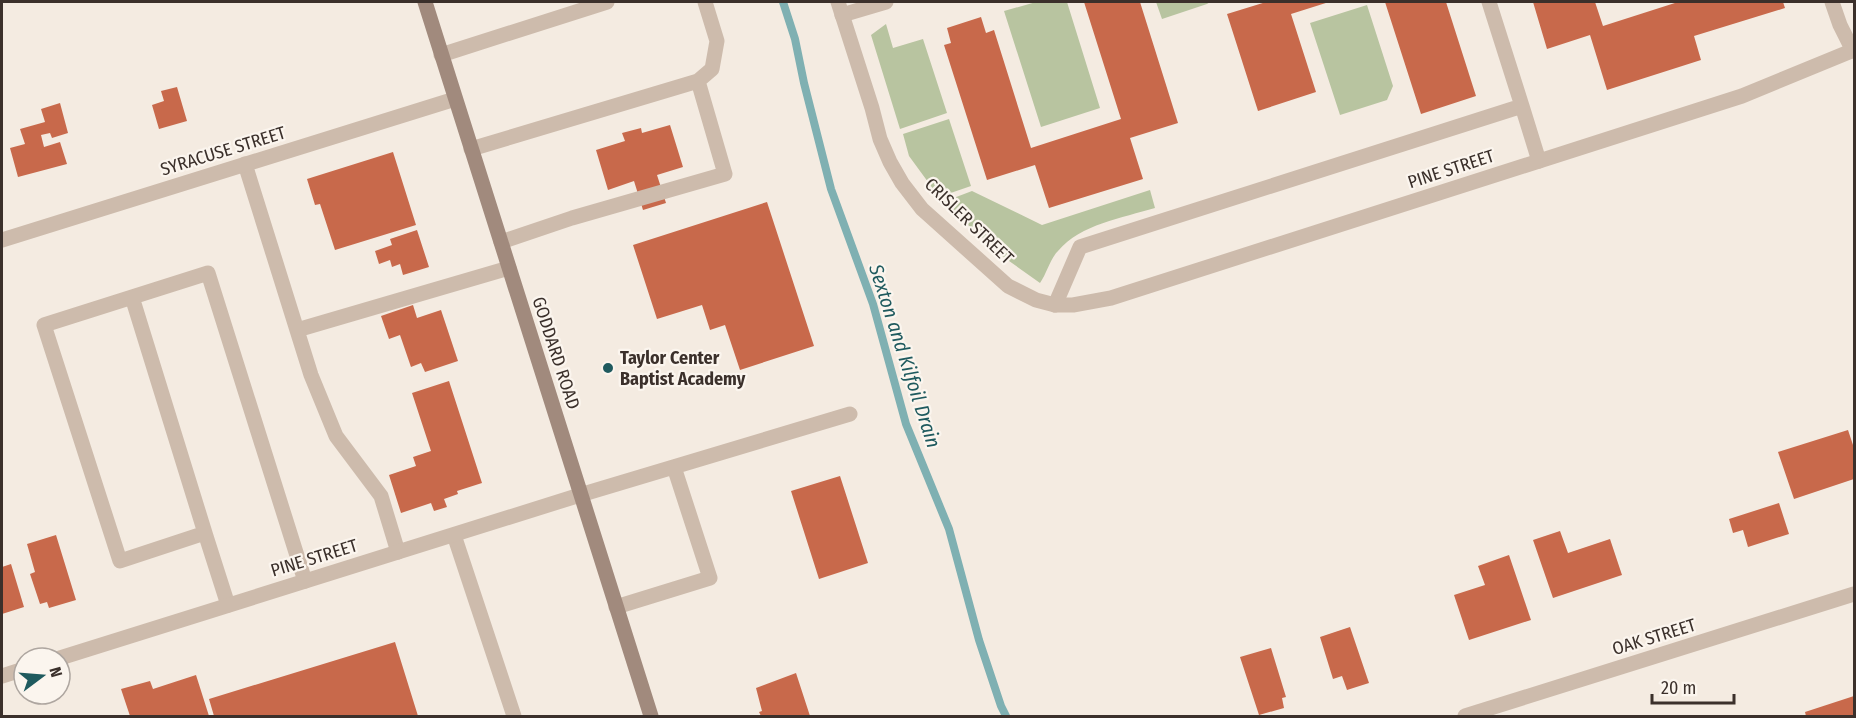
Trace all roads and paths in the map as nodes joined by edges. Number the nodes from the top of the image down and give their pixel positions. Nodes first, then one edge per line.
1 (424, 2) edge
2 (607, 2) edge
3 (705, 2) edge
4 (886, 2) edge
5 (1489, 2) edge
6 (1832, 2) edge
7 (840, 8) edge
8 (1854, 51) edge
9 (441, 55) junction
10 (698, 81) junction
11 (455, 99) junction
12 (1522, 106) junction
13 (471, 150) junction
14 (1539, 161) junction
15 (245, 164) junction
16 (2, 240) edge
17 (501, 242) junction
18 (509, 268) junction
19 (132, 297) junction
20 (1055, 305) junction
21 (297, 330) junction
22 (850, 414) dead end
23 (674, 467) junction
24 (580, 495) junction
25 (205, 533) junction
26 (454, 534) junction
27 (398, 552) junction
28 (305, 581) junction
29 (1854, 594) edge
30 (228, 605) junction
31 (616, 607) junction
32 (72, 654) edge
33 (514, 717) edge
34 (651, 717) edge
35 (1465, 717) edge

1 - 9 main road, GODDARD ROAD
2 - 9 street
3 - 10 street
4 - 7 street
5 - 12 street
6 - 8 street
7 - 20 street, CRISLER STREET
8 - 14 street, PINE STREET
9 - 11 main road, GODDARD ROAD
10 - 13 street
10 - 17 street
11 - 13 main road, GODDARD ROAD
11 - 15 street, SYRACUSE STREET
12 - 14 street
12 - 20 street
13 - 17 main road, GODDARD ROAD
14 - 20 street, PINE STREET
15 - 16 street, SYRACUSE STREET
15 - 21 street
17 - 18 main road, GODDARD ROAD
18 - 21 street
18 - 24 main road, GODDARD ROAD
19 - 25 street
19 - 25 street
19 - 28 street
21 - 27 street
22 - 23 street, PINE STREET
23 - 24 street, PINE STREET
23 - 31 street
24 - 26 street, PINE STREET
24 - 31 main road, GODDARD ROAD
25 - 30 street
26 - 27 street, PINE STREET
26 - 33 street
27 - 28 street, PINE STREET
28 - 30 street, PINE STREET
29 - 35 street, OAK STREET
30 - 32 street, PINE STREET
31 - 34 main road, GODDARD ROAD

